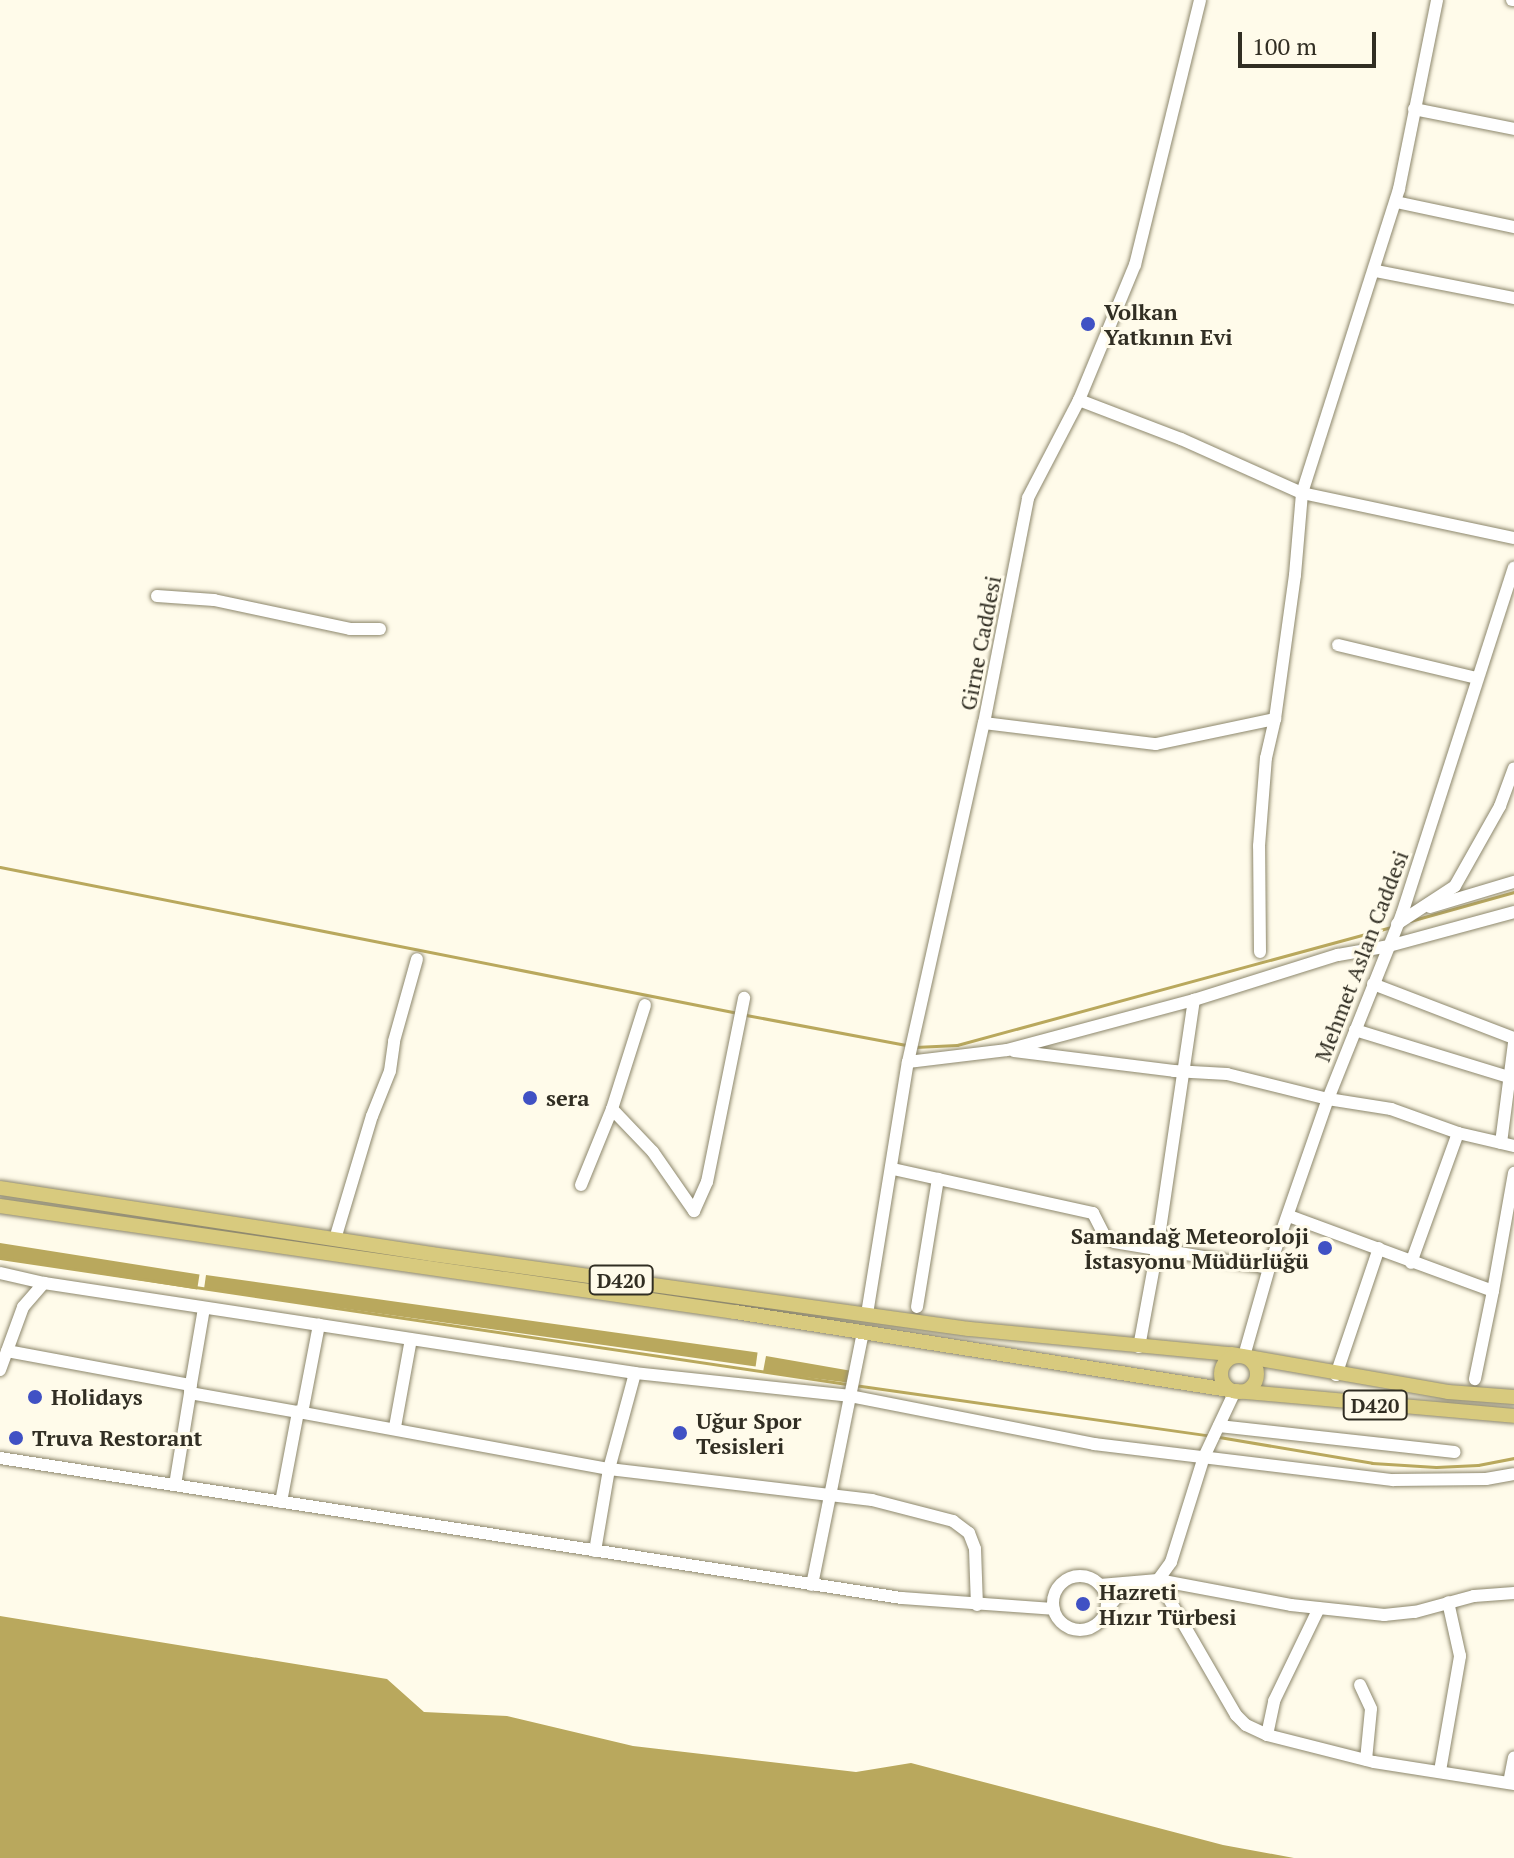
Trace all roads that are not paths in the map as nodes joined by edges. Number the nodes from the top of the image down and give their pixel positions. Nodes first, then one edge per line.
1 (1200, 0) edge
2 (1437, 0) edge
3 (1414, 109) junction
4 (1514, 129) edge
5 (1396, 202) junction
6 (1514, 227) edge
7 (1376, 271) junction
8 (1514, 298) edge
9 (1079, 400) junction
10 (1302, 493) junction
11 (1514, 538) edge
12 (1514, 568) edge
13 (157, 596) dead end
14 (380, 629) dead end
15 (1338, 645) dead end
16 (1477, 678) junction
17 (1275, 719) junction
18 (984, 723) junction
19 (1514, 768) edge
20 (1514, 882) edge
21 (1419, 910) junction
22 (1514, 912) edge
23 (1394, 926) junction
24 (1389, 946) junction
25 (1260, 952) dead end
26 (417, 959) dead end
27 (1373, 984) junction
28 (744, 998) dead end
29 (1194, 1000) junction
30 (645, 1005) dead end
31 (1355, 1030) junction
32 (1514, 1041) edge
33 (1007, 1050) junction
34 (908, 1062) junction
35 (1184, 1072) junction
36 (1512, 1078) edge
37 (1328, 1099) junction
38 (612, 1109) junction
39 (1458, 1133) junction
40 (1508, 1145) edge
41 (893, 1169) junction
42 (1514, 1173) edge
43 (938, 1179) junction
44 (581, 1185) dead end
45 (0, 1188) edge
46 (0, 1206) edge
47 (1289, 1216) junction
48 (335, 1239) junction
49 (1379, 1248) junction
50 (1157, 1250) junction
51 (1411, 1263) junction
52 (1269, 1268) junction
53 (0, 1273) edge
54 (44, 1283) junction
55 (1493, 1291) junction
56 (917, 1307) dead end
57 (204, 1308) junction
58 (867, 1314) junction
59 (319, 1325) junction
60 (863, 1333) junction
61 (411, 1339) junction
62 (1139, 1347) junction
63 (5, 1351) edge
64 (1244, 1356) junction
65 (0, 1370) edge
66 (635, 1373) junction
67 (1336, 1375) junction
68 (1475, 1379) dead end
69 (191, 1389) junction
70 (1235, 1391) junction
71 (850, 1396) junction
72 (1514, 1397) edge
73 (300, 1412) junction
74 (1514, 1416) edge
75 (1219, 1426) junction
76 (395, 1427) junction
77 (1455, 1452) dead end
78 (1204, 1457) junction
79 (0, 1458) edge
80 (609, 1469) junction
81 (1514, 1474) edge
82 (175, 1485) junction
83 (830, 1496) junction
84 (281, 1502) junction
85 (595, 1551) junction
86 (1158, 1580) junction
87 (812, 1585) junction
88 (1100, 1585) junction
89 (1514, 1593) edge
90 (1448, 1602) junction
91 (977, 1605) junction
92 (1319, 1608) junction
93 (1054, 1609) junction
94 (1107, 1609) junction
95 (1360, 1685) dead end
96 (1267, 1735) junction
97 (1514, 1757) edge
98 (1366, 1760) junction
99 (1440, 1771) junction
100 (1511, 1783) edge

1 - 9 street, Girne Caddesi
2 - 3 street
3 - 4 street
3 - 5 street
5 - 6 street
5 - 7 street
7 - 8 street
7 - 10 street
9 - 10 street
9 - 18 street, Girne Caddesi
10 - 11 street
10 - 17 street
12 - 16 street, Mehmet Aslan Caddesi
13 - 14 street
15 - 16 street
16 - 23 street, Mehmet Aslan Caddesi
17 - 18 street
17 - 25 street
18 - 34 street, Girne Caddesi
19 - 21 street
20 - 21 street
21 - 23 street
22 - 24 street
23 - 24 street, Mehmet Aslan Caddesi
24 - 27 street, Mehmet Aslan Caddesi
24 - 29 street
26 - 48 street
27 - 31 street, Mehmet Aslan Caddesi
27 - 32 street
28 - 38 street
29 - 33 street
29 - 35 street
30 - 38 street
31 - 36 street
31 - 37 street, Mehmet Aslan Caddesi
32 - 36 street
33 - 34 street
33 - 35 street
34 - 41 street, Girne Caddesi
35 - 37 street
35 - 50 street
36 - 40 street
37 - 39 street
37 - 47 street, Mehmet Aslan Caddesi
38 - 44 street
39 - 40 street
39 - 51 street
41 - 43 street
41 - 58 street, Girne Caddesi
42 - 55 street
43 - 50 street
43 - 56 street
45 - 48 main road, D420
46 - 60 main road, D420
47 - 49 street
47 - 52 street, Mehmet Aslan Caddesi
48 - 58 main road, D420
49 - 51 street
49 - 67 street
50 - 52 street
50 - 62 street
51 - 55 street
52 - 64 street, Mehmet Aslan Caddesi
53 - 54 street
54 - 57 street
54 - 63 street
55 - 68 street
57 - 59 street
57 - 69 street
58 - 62 main road, D420
59 - 61 street
59 - 73 street
60 - 70 main road, D420
60 - 71 street
61 - 66 street
61 - 76 street
62 - 64 main road, D420
63 - 65 street
63 - 69 street
64 - 67 main road, D420
64 - 70 main road
64 - 70 main road
66 - 71 street
66 - 80 street
67 - 72 main road, D420
69 - 73 street
69 - 82 street
70 - 74 main road, D420
70 - 75 street
71 - 78 street
71 - 83 street
73 - 76 street
73 - 84 street
75 - 77 street
75 - 78 street
76 - 80 street
78 - 81 street
78 - 86 street
79 - 82 street
80 - 83 street
80 - 85 street
82 - 84 street
83 - 87 street
83 - 91 street
84 - 85 street
85 - 87 street
86 - 88 street
86 - 92 street
86 - 94 street
86 - 96 street
87 - 91 street
88 - 93 street
88 - 94 street
89 - 90 street
90 - 92 street
90 - 99 street
91 - 93 street
92 - 96 street
93 - 94 street
95 - 98 street
96 - 98 street
97 - 100 street
98 - 99 street
99 - 100 street

